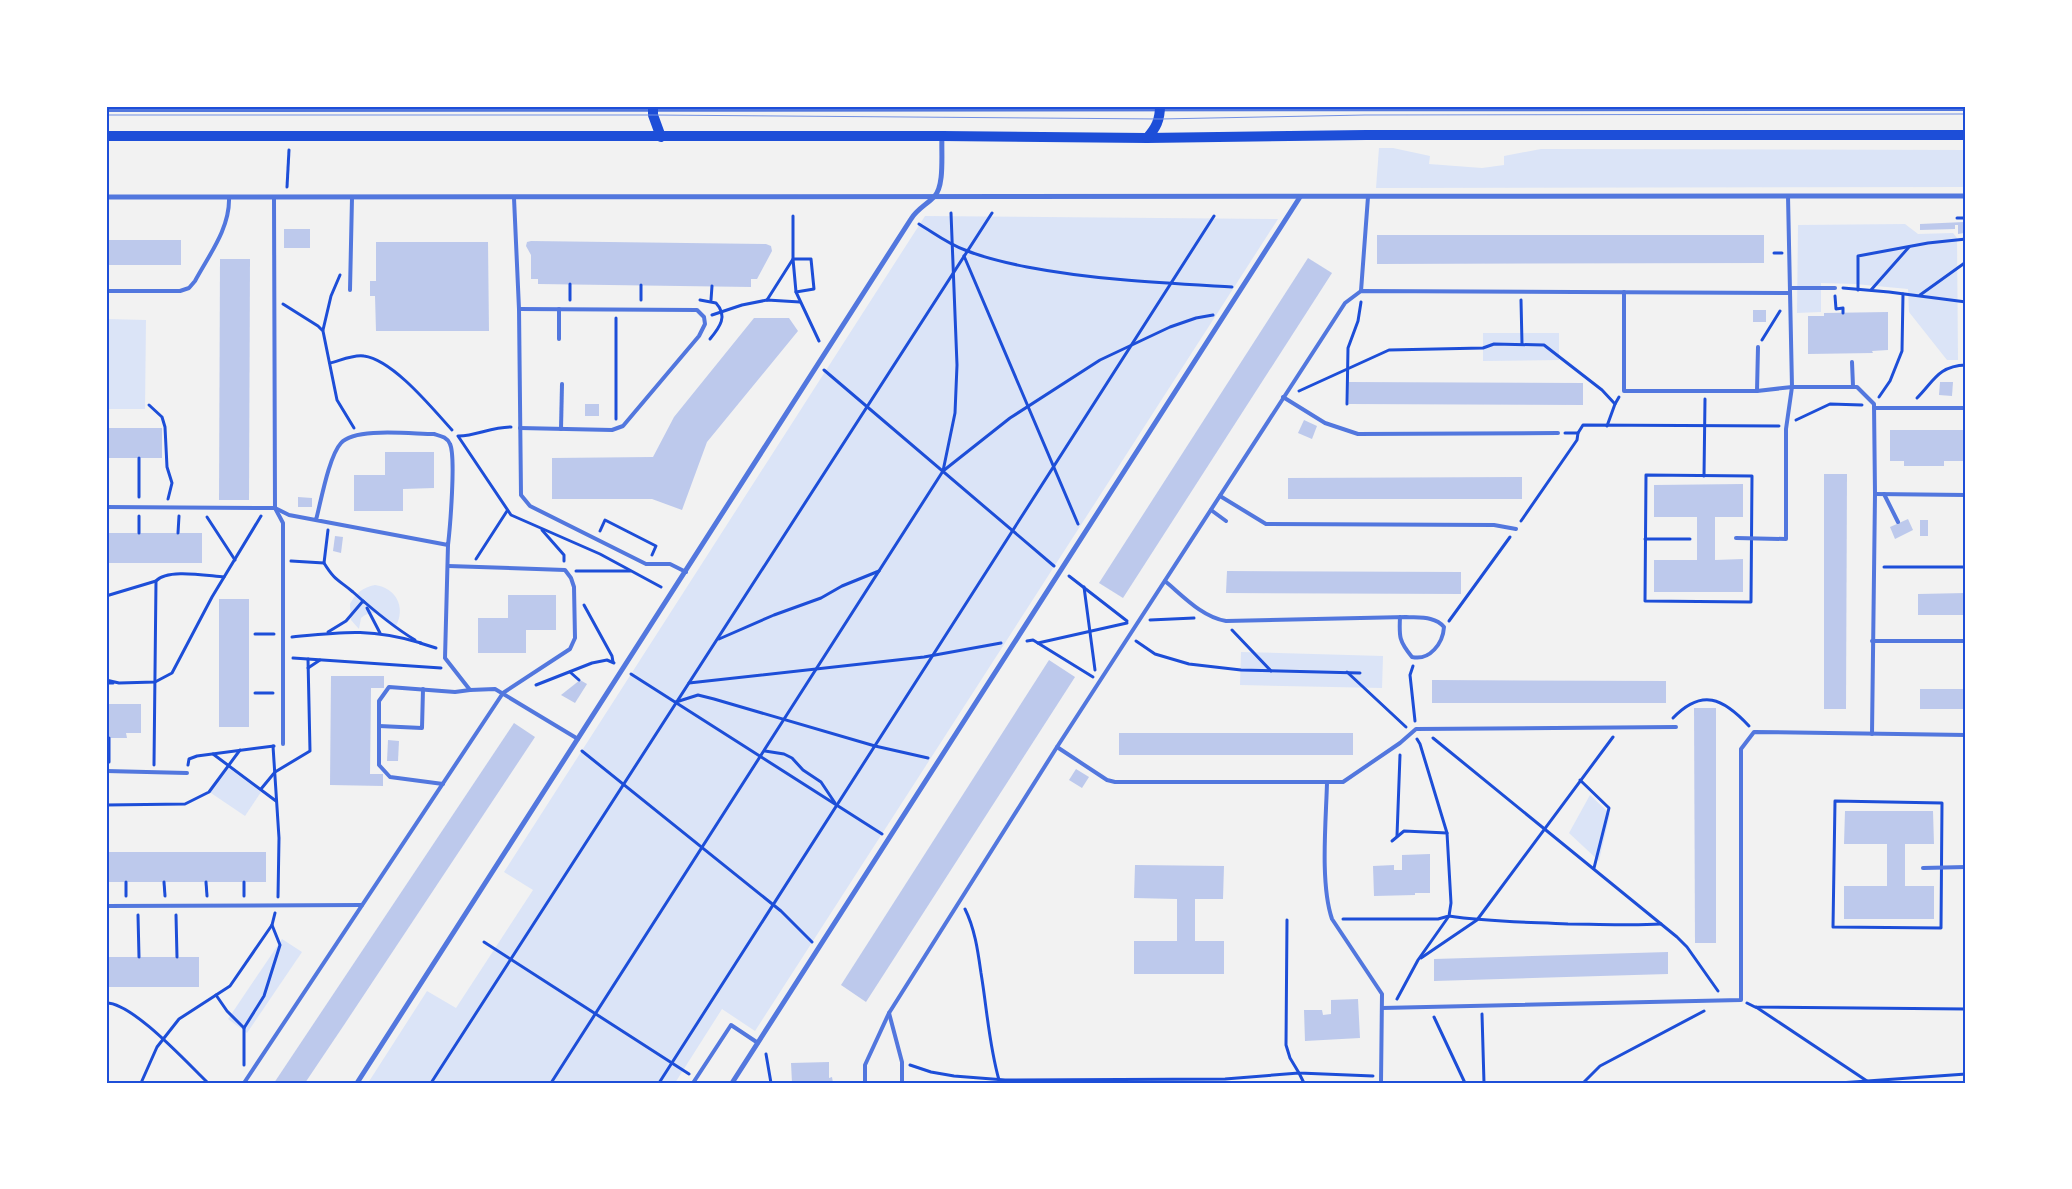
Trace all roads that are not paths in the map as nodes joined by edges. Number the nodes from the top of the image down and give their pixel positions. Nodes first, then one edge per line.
1 (653, 108) edge
2 (1160, 108) edge
3 (1966, 109) edge
4 (106, 110) edge
5 (1966, 135) edge
6 (106, 136) edge
7 (942, 136) junction
8 (660, 137) junction
9 (1147, 138) junction
10 (935, 196) junction
11 (1788, 196) junction
12 (1966, 196) edge
13 (1368, 197) junction
14 (106, 198) edge
15 (229, 198) junction
16 (274, 198) junction
17 (352, 198) junction
18 (514, 198) junction
19 (1300, 198) junction
20 (1790, 288) junction
21 (1835, 288) road end
22 (350, 290) dead end
23 (106, 291) edge
24 (1624, 292) junction
25 (1361, 293) junction
26 (1790, 293) junction
27 (519, 309) junction
28 (559, 309) junction
29 (559, 339) dead end
30 (1758, 347) road end
31 (1852, 362) dead end
32 (562, 384) dead end
33 (1853, 386) junction
34 (1792, 387) junction
35 (1756, 391) junction
36 (1283, 397) junction
37 (1874, 406) junction
38 (1966, 408) edge
39 (520, 428) junction
40 (561, 428) junction
41 (1558, 433) dead end
42 (1875, 494) junction
43 (1884, 494) junction
44 (1966, 494) edge
45 (1220, 496) junction
46 (106, 507) edge
47 (275, 508) junction
48 (1211, 510) junction
49 (316, 520) junction
50 (1226, 521) dead end
51 (1898, 522) dead end
52 (1516, 529) dead end
53 (1736, 538) dead end
54 (448, 545) junction
55 (448, 566) junction
56 (686, 572) junction
57 (1165, 581) junction
58 (1400, 617) junction
59 (1966, 641) edge
60 (1872, 642) junction
61 (422, 689) junction
62 (470, 690) junction
63 (503, 693) junction
64 (379, 726) junction
65 (1676, 727) dead end
66 (1872, 734) junction
67 (1966, 735) edge
68 (578, 739) junction
69 (283, 744) road end
70 (1057, 747) junction
71 (108, 771) edge
72 (187, 772) road end
73 (1327, 783) junction
74 (443, 784) junction
75 (1966, 867) edge
76 (1923, 868) dead end
77 (362, 905) junction
78 (106, 906) edge
79 (1382, 1008) junction
80 (889, 1013) junction
81 (758, 1043) junction
82 (695, 1081) edge
83 (244, 1083) edge
84 (357, 1083) edge
85 (732, 1083) edge
86 (865, 1083) edge
87 (902, 1083) edge
88 (1381, 1083) edge

1 - 2 lane
1 - 4 lane
1 - 8 main road
2 - 3 lane
2 - 9 main road
5 - 9 main road
6 - 8 main road
7 - 8 main road
7 - 9 main road
7 - 10 street
10 - 18 street
10 - 19 street
10 - 56 street
11 - 12 street
11 - 13 street
11 - 20 lane
13 - 19 street
13 - 25 lane
14 - 15 street
15 - 16 street
15 - 23 lane
16 - 17 street
16 - 47 lane
17 - 18 street
17 - 22 lane
18 - 27 lane
19 - 81 street
20 - 21 lane
20 - 26 lane
24 - 25 lane
24 - 26 lane
24 - 35 lane
25 - 36 lane
26 - 34 lane
27 - 28 lane
27 - 39 lane
28 - 29 lane
28 - 40 lane
30 - 35 lane
31 - 33 lane
32 - 40 lane
33 - 34 lane
33 - 37 lane
34 - 35 lane
34 - 53 lane
36 - 41 lane
36 - 45 lane
37 - 38 lane
37 - 42 lane
39 - 40 lane
39 - 56 lane
42 - 43 lane
42 - 60 lane
43 - 44 lane
43 - 51 lane
45 - 48 lane
45 - 52 lane
46 - 47 lane
47 - 49 lane
47 - 69 lane
48 - 50 lane
48 - 57 lane
49 - 54 lane
49 - 54 lane
54 - 55 lane
55 - 62 lane
55 - 63 lane
56 - 68 street
57 - 58 lane
57 - 70 lane
58 - 58 lane
59 - 60 lane
60 - 66 lane
61 - 62 lane
61 - 64 lane
61 - 64 lane
62 - 63 lane
63 - 68 lane
63 - 74 lane
64 - 74 lane
65 - 73 lane
66 - 67 lane
66 - 79 lane
68 - 84 street
70 - 73 lane
70 - 80 lane
71 - 72 lane
73 - 79 lane
74 - 77 lane
75 - 76 lane
77 - 78 lane
77 - 83 lane
79 - 88 lane
80 - 86 lane
80 - 87 lane
81 - 82 lane
81 - 85 street

